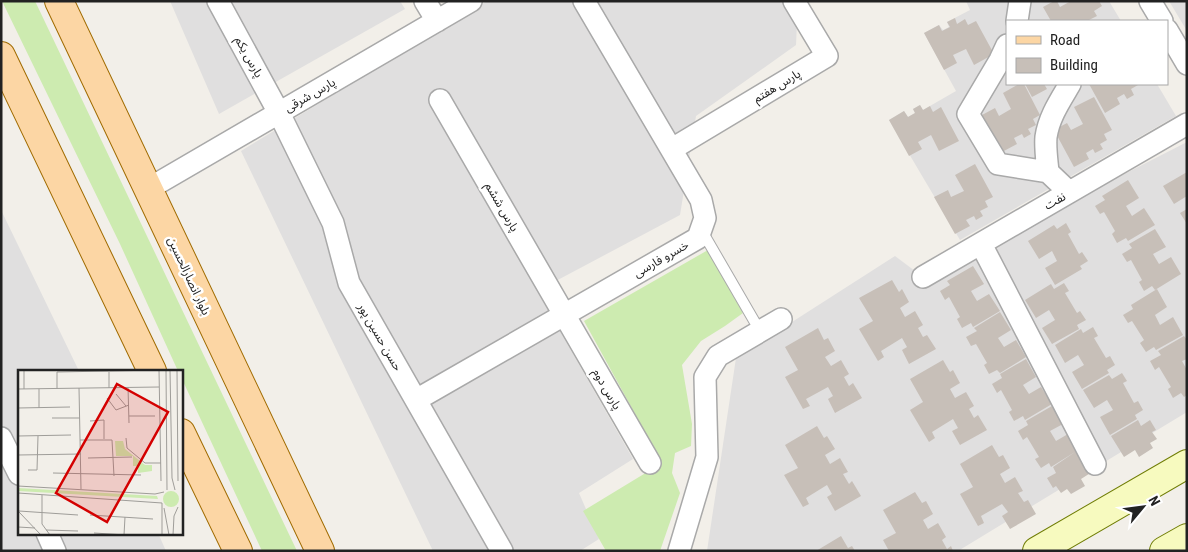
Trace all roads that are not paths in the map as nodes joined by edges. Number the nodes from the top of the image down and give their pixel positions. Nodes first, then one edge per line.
1 (59, 1) edge
2 (218, 1) edge
3 (425, 1) edge
4 (471, 1) edge
5 (584, 1) edge
6 (794, 1) edge
7 (1020, 1) edge
8 (1150, 1) edge
9 (1017, 20) edge
10 (1161, 20) edge
11 (437, 21) junction
12 (1168, 32) edge
13 (1006, 47) edge
14 (1, 56) edge
15 (1187, 64) edge
16 (1069, 85) edge
17 (440, 100) dead end
18 (279, 113) junction
19 (1187, 124) edge
20 (672, 149) junction
21 (1048, 172) junction
22 (148, 189) junction
23 (1069, 192) junction
24 (701, 230) junction
25 (981, 244) junction
26 (923, 277) dead end
27 (564, 315) junction
28 (781, 319) dead end
29 (760, 331) junction
30 (152, 370) edge
31 (416, 400) junction
32 (182, 435) edge
33 (1, 438) edge
34 (650, 463) dead end
35 (1095, 464) dead end
36 (1187, 464) edge
37 (18, 472) edge
38 (47, 534) edge
39 (1187, 538) edge
40 (55, 551) edge
41 (238, 551) edge
42 (320, 551) edge
43 (502, 551) edge
44 (679, 551) edge
45 (1037, 551) edge
46 (1164, 551) edge

1 - 22 main road, بلوار انصارالحسین
2 - 18 street, پارس یکم
3 - 11 street
4 - 11 street, پارس شرقی
5 - 20 street, خسرو فارسی
6 - 20 street, پارس هفتم
7 - 9 street
8 - 10 street
11 - 18 street, پارس شرقی
12 - 15 street
13 - 21 street
14 - 30 main road
16 - 21 street
17 - 27 street, پارس ششم
18 - 22 street, پارس شرقی
18 - 31 street, حسن حسین پور
19 - 23 street, نفت
20 - 24 street, خسرو فارسی
21 - 23 street
22 - 42 main road, بلوار انصارالحسین
23 - 25 street, نفت
24 - 27 street, خسرو فارسی
24 - 29 lane
25 - 26 street, نفت
25 - 35 street
27 - 31 street, خسرو فارسی
27 - 34 street, پارس دوم
28 - 29 street
29 - 44 street
31 - 43 street, حسن حسین پور
32 - 41 main road
33 - 37 street
36 - 45 street
38 - 40 street
39 - 46 street

